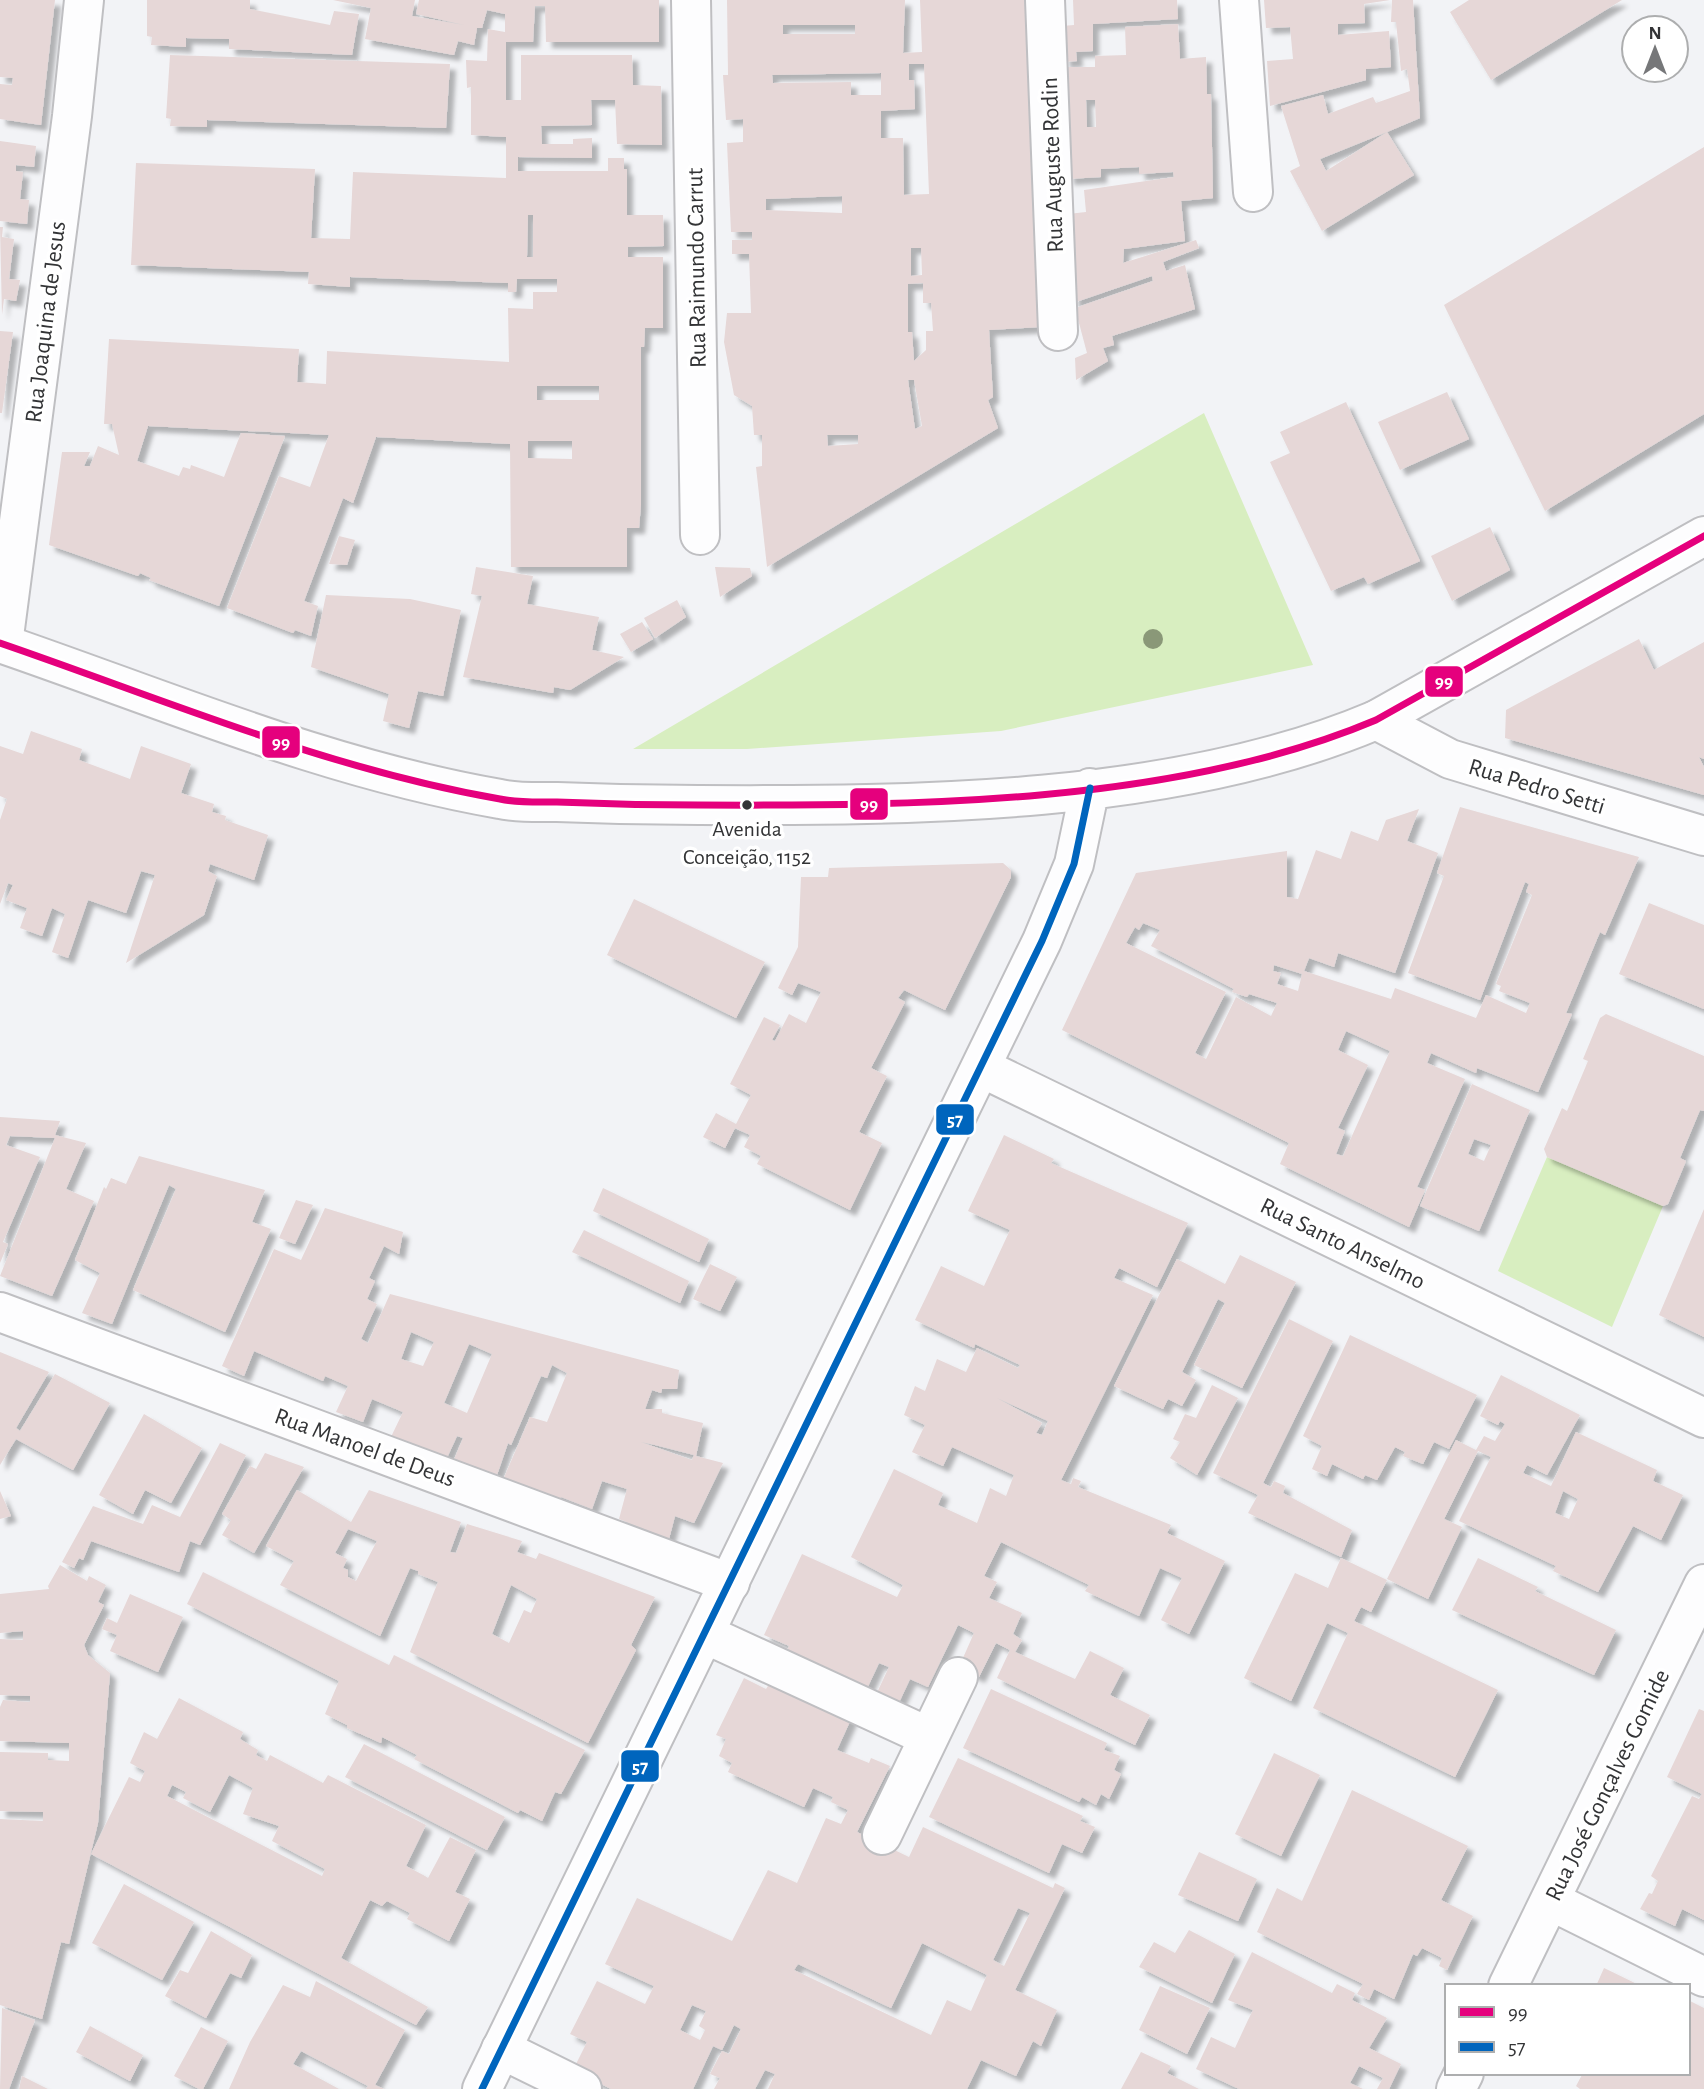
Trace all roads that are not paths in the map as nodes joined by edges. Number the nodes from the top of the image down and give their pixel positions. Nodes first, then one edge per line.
1 (84, 0) edge
2 (691, 0) edge
3 (1045, 0) edge
4 (1239, 0) edge
5 (1253, 192) dead end
6 (1058, 331) dead end
7 (700, 535) dead end
8 (1704, 536) edge
9 (2, 644) edge
10 (1376, 720) junction
11 (1090, 788) junction
12 (1704, 836) edge
13 (982, 1068) junction
14 (0, 1312) edge
15 (1704, 1418) edge
16 (730, 1583) junction
17 (1704, 1584) edge
18 (705, 1634) junction
19 (958, 1677) dead end
20 (929, 1737) junction
21 (882, 1835) dead end
22 (1551, 1901) junction
23 (1704, 1977) edge
24 (1509, 1984) edge
25 (501, 2049) junction
26 (482, 2089) edge
27 (582, 2089) edge

1 - 9 street, Rua Joaquina de Jesus
2 - 7 street, Rua Raimundo Carrut
3 - 6 street, Rua Auguste Rodin
4 - 5 street
8 - 10 street
9 - 11 street
10 - 11 street
10 - 12 street, Rua Pedro Setti
11 - 13 street
13 - 15 street, Rua Santo Anselmo
13 - 16 street
14 - 16 street, Rua Manoel de Deus
16 - 18 street
17 - 22 street, Rua José Gonçalves Gomide
18 - 20 street
18 - 25 street
19 - 20 street
20 - 21 street
22 - 23 street
22 - 24 street, Rua José Gonçalves Gomide
25 - 26 street
25 - 27 street

